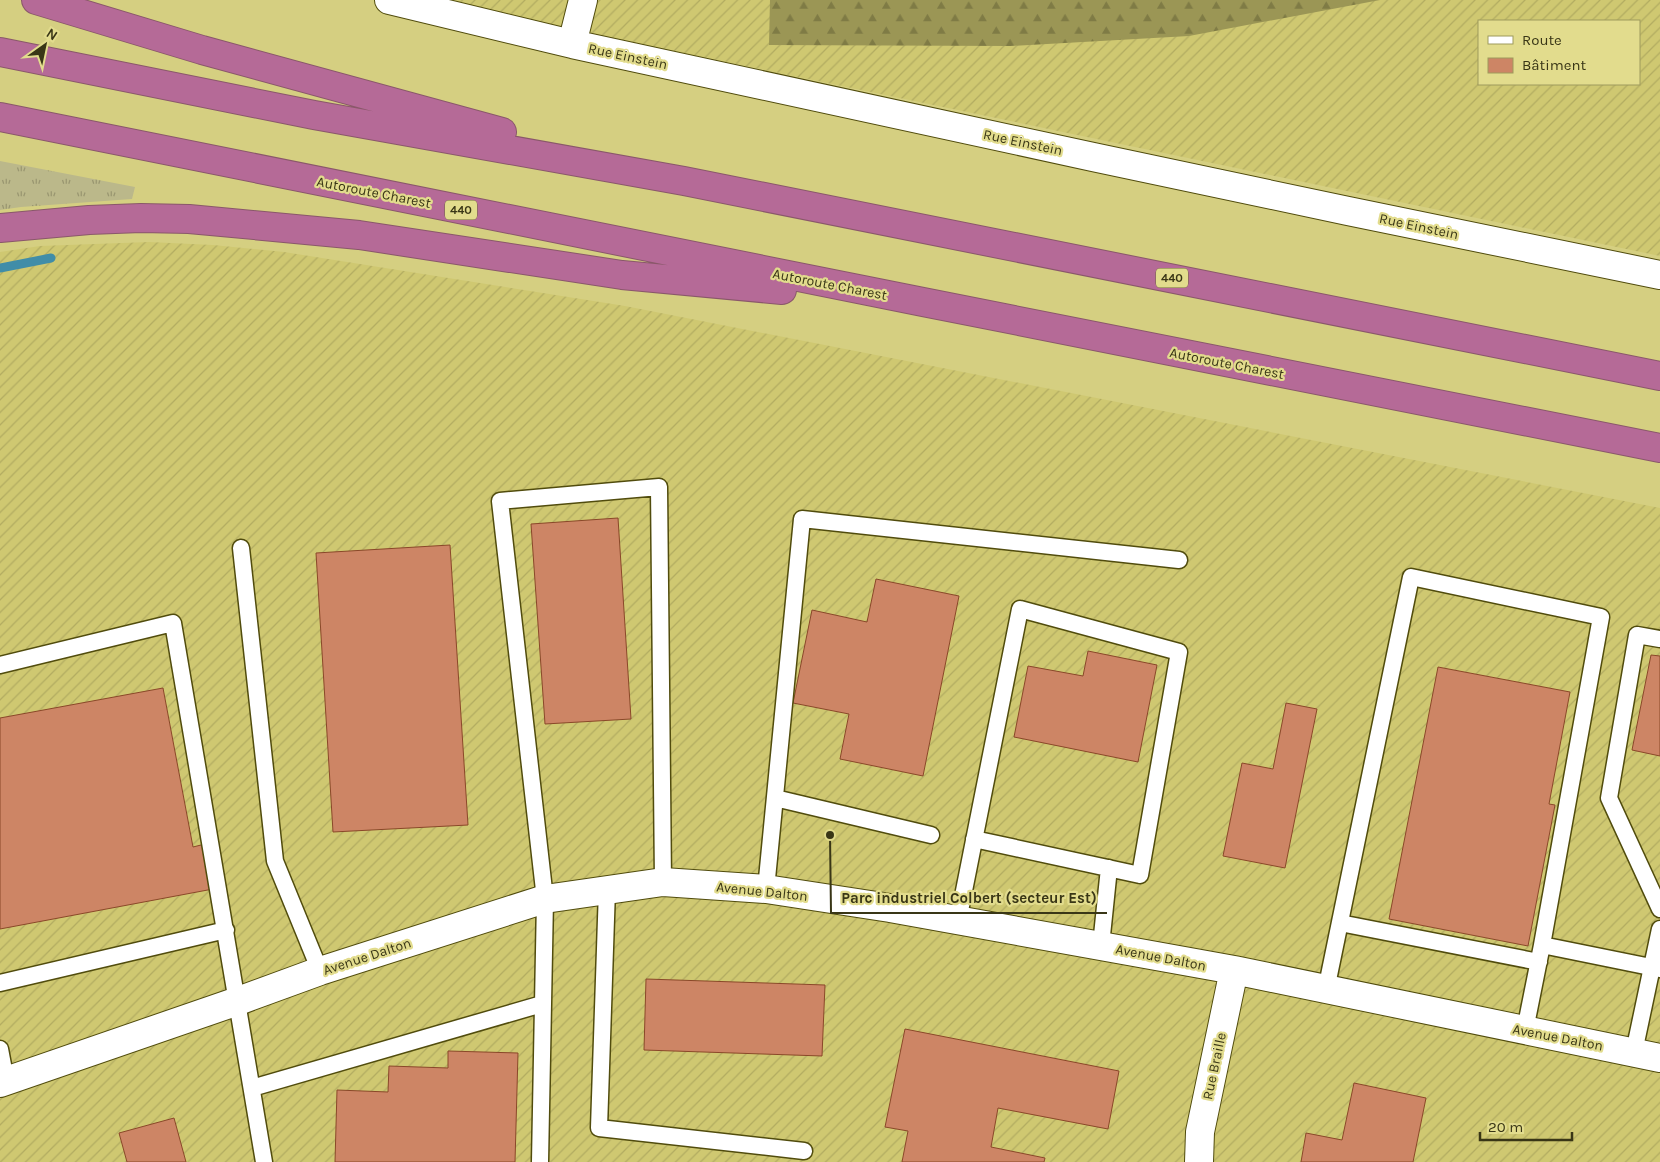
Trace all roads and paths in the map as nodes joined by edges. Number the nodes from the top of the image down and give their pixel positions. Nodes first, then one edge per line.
1 (36, 0) edge
2 (389, 0) edge
3 (583, 0) edge
4 (572, 44) junction
5 (0, 52) edge
6 (0, 117) edge
7 (684, 181) junction
8 (0, 228) edge
9 (1660, 274) edge
10 (923, 302) junction
11 (1660, 376) edge
12 (1660, 448) edge
13 (241, 548) dead end
14 (1179, 560) dead end
15 (1660, 639) edge
16 (0, 665) edge
17 (775, 798) junction
18 (931, 836) dead end
19 (974, 839) junction
20 (1109, 868) junction
21 (663, 882) junction
22 (607, 889) junction
23 (766, 889) junction
24 (545, 899) junction
25 (1660, 910) edge
26 (958, 921) junction
27 (1340, 923) junction
28 (226, 930) junction
29 (1660, 930) edge
30 (1101, 945) junction
31 (1542, 945) junction
32 (1539, 962) junction
33 (1656, 968) edge
34 (1234, 970) junction
35 (320, 971) junction
36 (0, 983) edge
37 (1326, 990) junction
38 (238, 1001) junction
39 (542, 1004) junction
40 (1525, 1030) junction
41 (0, 1049) edge
42 (1647, 1055) edge
43 (3, 1082) edge
44 (252, 1088) junction
45 (804, 1151) dead end
46 (264, 1162) edge
47 (540, 1162) edge
48 (1199, 1162) edge

1 - 7 highway
2 - 4 street, Rue Einstein
3 - 4 street
4 - 9 street, Rue Einstein
5 - 7 highway, 440
6 - 10 highway, Autoroute Charest / 440
7 - 11 highway, 440
8 - 10 highway
10 - 12 highway, Autoroute Charest / 440
13 - 35 lane
14 - 17 lane
15 - 25 lane
16 - 28 lane
17 - 18 lane
17 - 23 lane
19 - 20 lane
19 - 20 lane
19 - 26 lane
20 - 30 lane
21 - 22 street, Avenue Dalton
21 - 23 street, Avenue Dalton
21 - 24 lane
22 - 24 street, Avenue Dalton
22 - 45 lane
23 - 26 street, Avenue Dalton
24 - 35 street, Avenue Dalton
24 - 39 lane
26 - 30 street, Avenue Dalton
27 - 31 lane
27 - 32 lane
27 - 37 lane
28 - 36 lane
28 - 38 lane
29 - 33 lane
30 - 34 street, Avenue Dalton
31 - 32 lane
31 - 33 lane
32 - 40 lane
33 - 42 lane
34 - 37 street, Avenue Dalton
34 - 48 street, Rue Braille
35 - 38 street, Avenue Dalton
37 - 40 street, Avenue Dalton
38 - 43 street, Avenue Dalton
38 - 44 lane
39 - 44 lane
39 - 47 lane
40 - 42 street, Avenue Dalton
41 - 43 lane
44 - 46 lane

